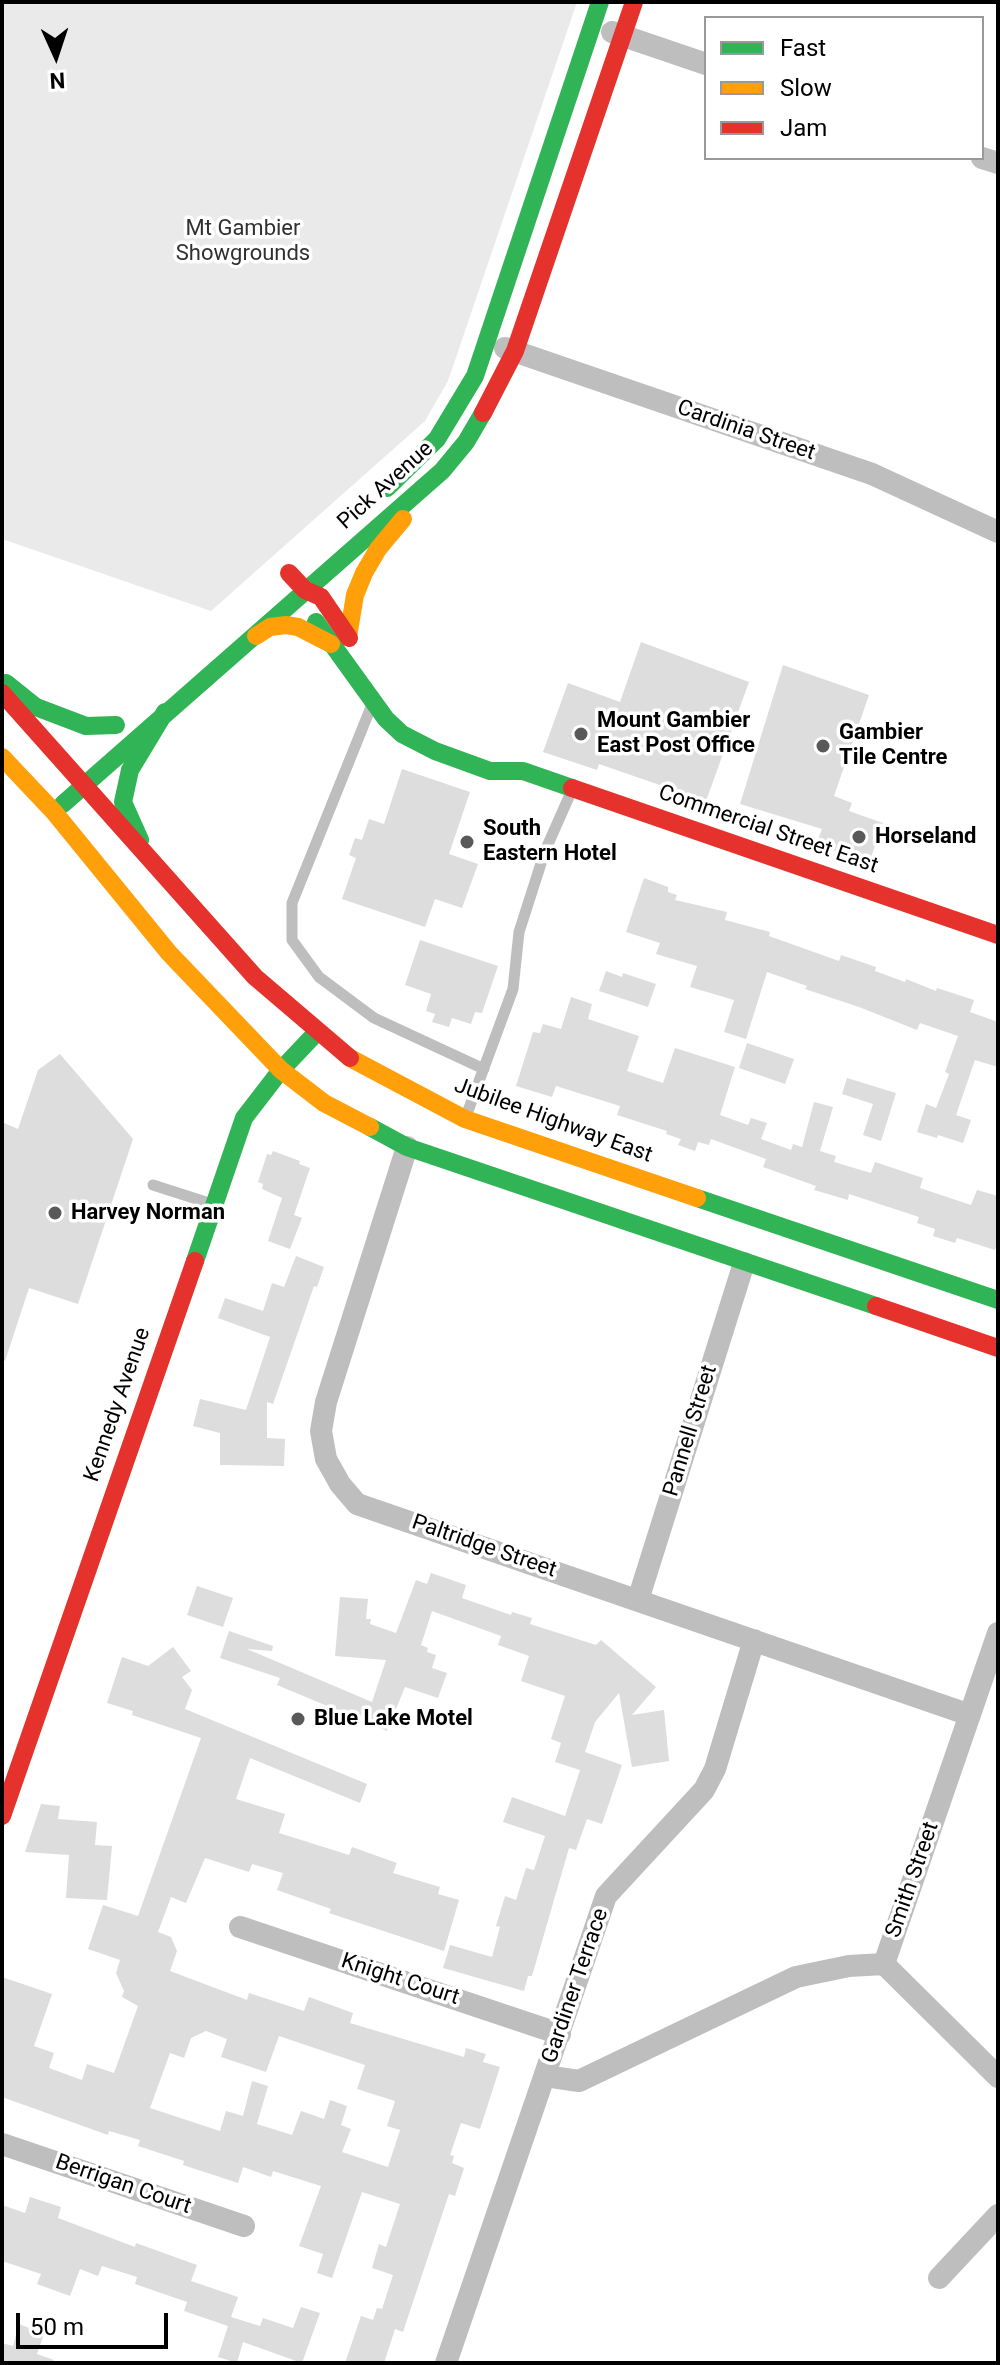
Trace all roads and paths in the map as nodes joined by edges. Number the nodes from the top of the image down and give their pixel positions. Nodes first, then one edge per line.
1 (600, 2) edge
2 (634, 2) edge
3 (593, 25) junction
4 (623, 36) junction
5 (704, 63) edge
6 (488, 343) junction
7 (515, 351) junction
8 (442, 471) junction
9 (370, 503) dead end
10 (998, 532) edge
11 (289, 573) dead end
12 (305, 590) junction
13 (249, 640) junction
14 (340, 640) junction
15 (2, 679) edge
16 (2, 693) edge
17 (372, 703) junction
18 (165, 712) junction
19 (406, 713) dead end
20 (495, 751) dead end
21 (2, 757) edge
22 (64, 771) junction
23 (523, 771) junction
24 (85, 784) junction
25 (573, 789) junction
26 (54, 812) junction
27 (150, 858) junction
28 (998, 935) edge
29 (317, 1032) junction
30 (484, 1069) junction
31 (281, 1070) junction
32 (465, 1119) junction
33 (407, 1147) junction
34 (153, 1185) dead end
35 (212, 1205) junction
36 (744, 1263) junction
37 (912, 1295) junction
38 (998, 1300) edge
39 (998, 1348) edge
40 (638, 1600) junction
41 (998, 1633) edge
42 (754, 1640) junction
43 (970, 1715) junction
44 (2, 1816) edge
45 (240, 1927) dead end
46 (884, 1964) junction
47 (560, 2034) junction
48 (545, 2076) junction
49 (998, 2077) edge
50 (2, 2144) edge
51 (998, 2215) edge
52 (244, 2226) dead end
53 (939, 2278) dead end
54 (446, 2363) edge

1 - 3 main road, Pick Avenue
2 - 4 main road, Pick Avenue
3 - 4 street
3 - 6 main road, Pick Avenue
4 - 5 street
4 - 7 main road, Pick Avenue
6 - 7 street, Cardinia Street
6 - 9 main road, Pick Avenue
7 - 8 main road, Pick Avenue
7 - 10 street, Cardinia Street
8 - 12 main road, Pick Avenue
8 - 14 main road
11 - 12 main road, Commercial Street East
12 - 13 main road, Pick Avenue
12 - 14 main road, Commercial Street East
13 - 14 main road
13 - 18 main road, Pick Avenue
14 - 17 main road, Commercial Street East
14 - 19 main road, Commercial Street East
15 - 22 main road
16 - 22 main road, Jubilee Highway East
17 - 23 main road, Commercial Street East
17 - 30 lane
18 - 24 main road, Pick Avenue
18 - 27 main road
20 - 23 main road, Commercial Street East
21 - 22 main road, Jubilee Highway East
22 - 24 main road, Jubilee Highway East
22 - 26 main road, Jubilee Highway East
23 - 25 main road, Commercial Street East
24 - 26 main road, Pick Avenue
24 - 27 main road, Jubilee Highway East
25 - 28 main road, Commercial Street East
25 - 30 lane
26 - 31 main road, Jubilee Highway East
27 - 29 main road, Jubilee Highway East
29 - 31 main road, Kennedy Avenue
29 - 32 main road, Jubilee Highway East
30 - 32 lane
31 - 33 main road, Jubilee Highway East
31 - 35 main road, Kennedy Avenue
32 - 37 main road, Jubilee Highway East
33 - 36 main road, Jubilee Highway East
33 - 40 street, Paltridge Street
34 - 35 lane
35 - 44 main road, Kennedy Avenue
36 - 37 main road, Jubilee Highway East
36 - 40 street, Pannell Street
37 - 38 main road, Jubilee Highway East
37 - 39 main road, Jubilee Highway East
40 - 42 street, Paltridge Street
41 - 43 street, Smith Street
42 - 43 street, Paltridge Street
42 - 47 street, Gardiner Terrace
43 - 46 street, Smith Street
45 - 47 street, Knight Court
46 - 48 street, Smith Street
46 - 49 street
47 - 48 street, Gardiner Terrace
48 - 54 street, Gardiner Terrace
50 - 52 street, Berrigan Court
51 - 53 street

